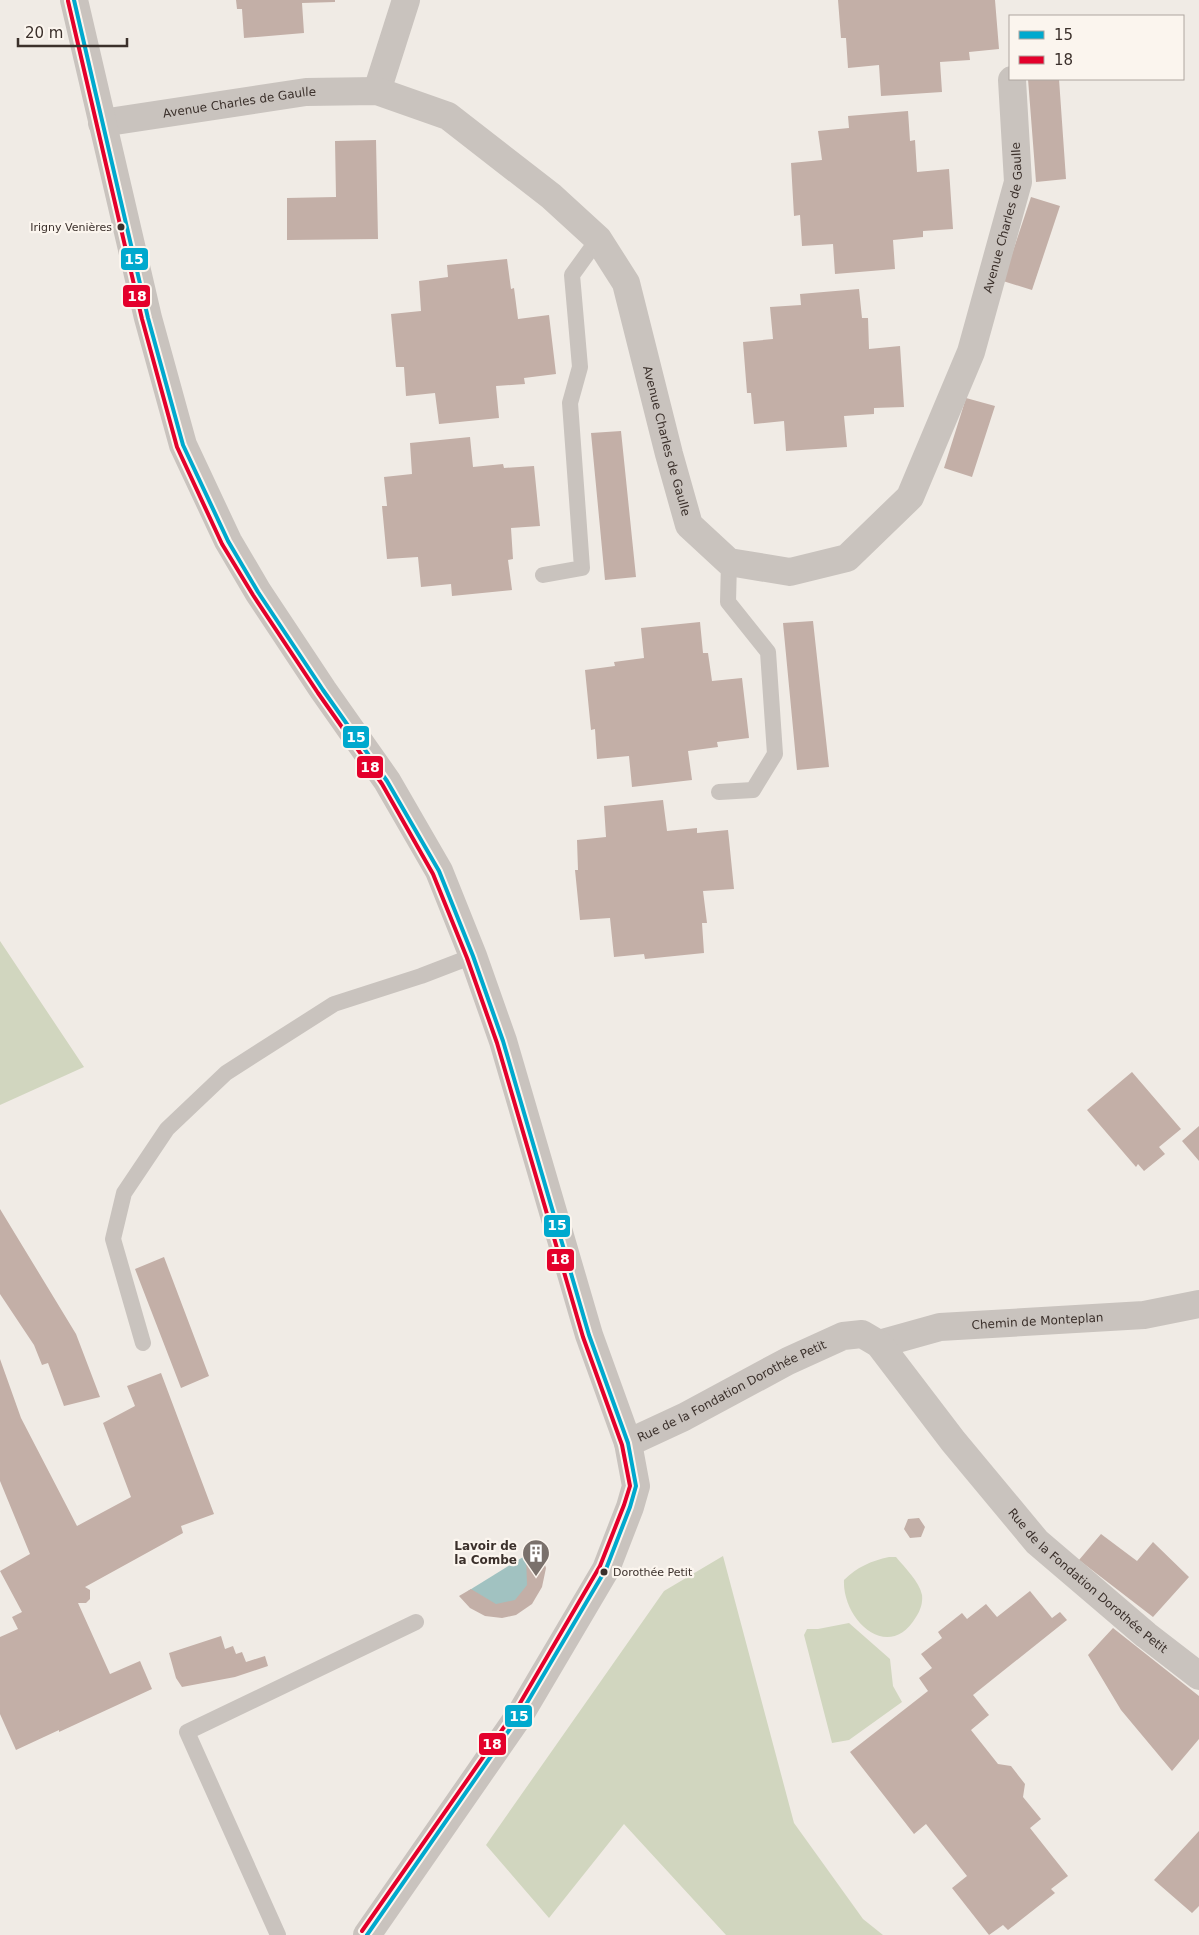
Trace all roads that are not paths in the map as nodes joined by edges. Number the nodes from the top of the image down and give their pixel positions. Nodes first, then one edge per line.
1 (74, 0) edge
2 (406, 0) edge
3 (1012, 80) dead end
4 (377, 91) junction
5 (102, 123) junction
6 (598, 239) junction
7 (729, 562) junction
8 (543, 575) dead end
9 (719, 792) dead end
10 (473, 956) junction
11 (1199, 1304) edge
12 (143, 1343) dead end
13 (879, 1344) junction
14 (628, 1443) junction
15 (416, 1622) dead end
16 (1199, 1676) edge
17 (278, 1935) edge
18 (367, 1935) edge

1 - 5 street
2 - 4 street
3 - 7 street, Avenue Charles de Gaulle
4 - 5 street, Avenue Charles de Gaulle
4 - 6 street, Avenue Charles de Gaulle
5 - 10 street
6 - 7 street, Avenue Charles de Gaulle
6 - 8 lane
7 - 9 lane
10 - 12 lane
10 - 14 street
11 - 13 street, Chemin de Monteplan
13 - 14 street, Rue de la Fondation Dorothée Petit
13 - 16 street, Rue de la Fondation Dorothée Petit
14 - 18 street, Rue de la Fondation Dorothée Petit
15 - 17 lane

